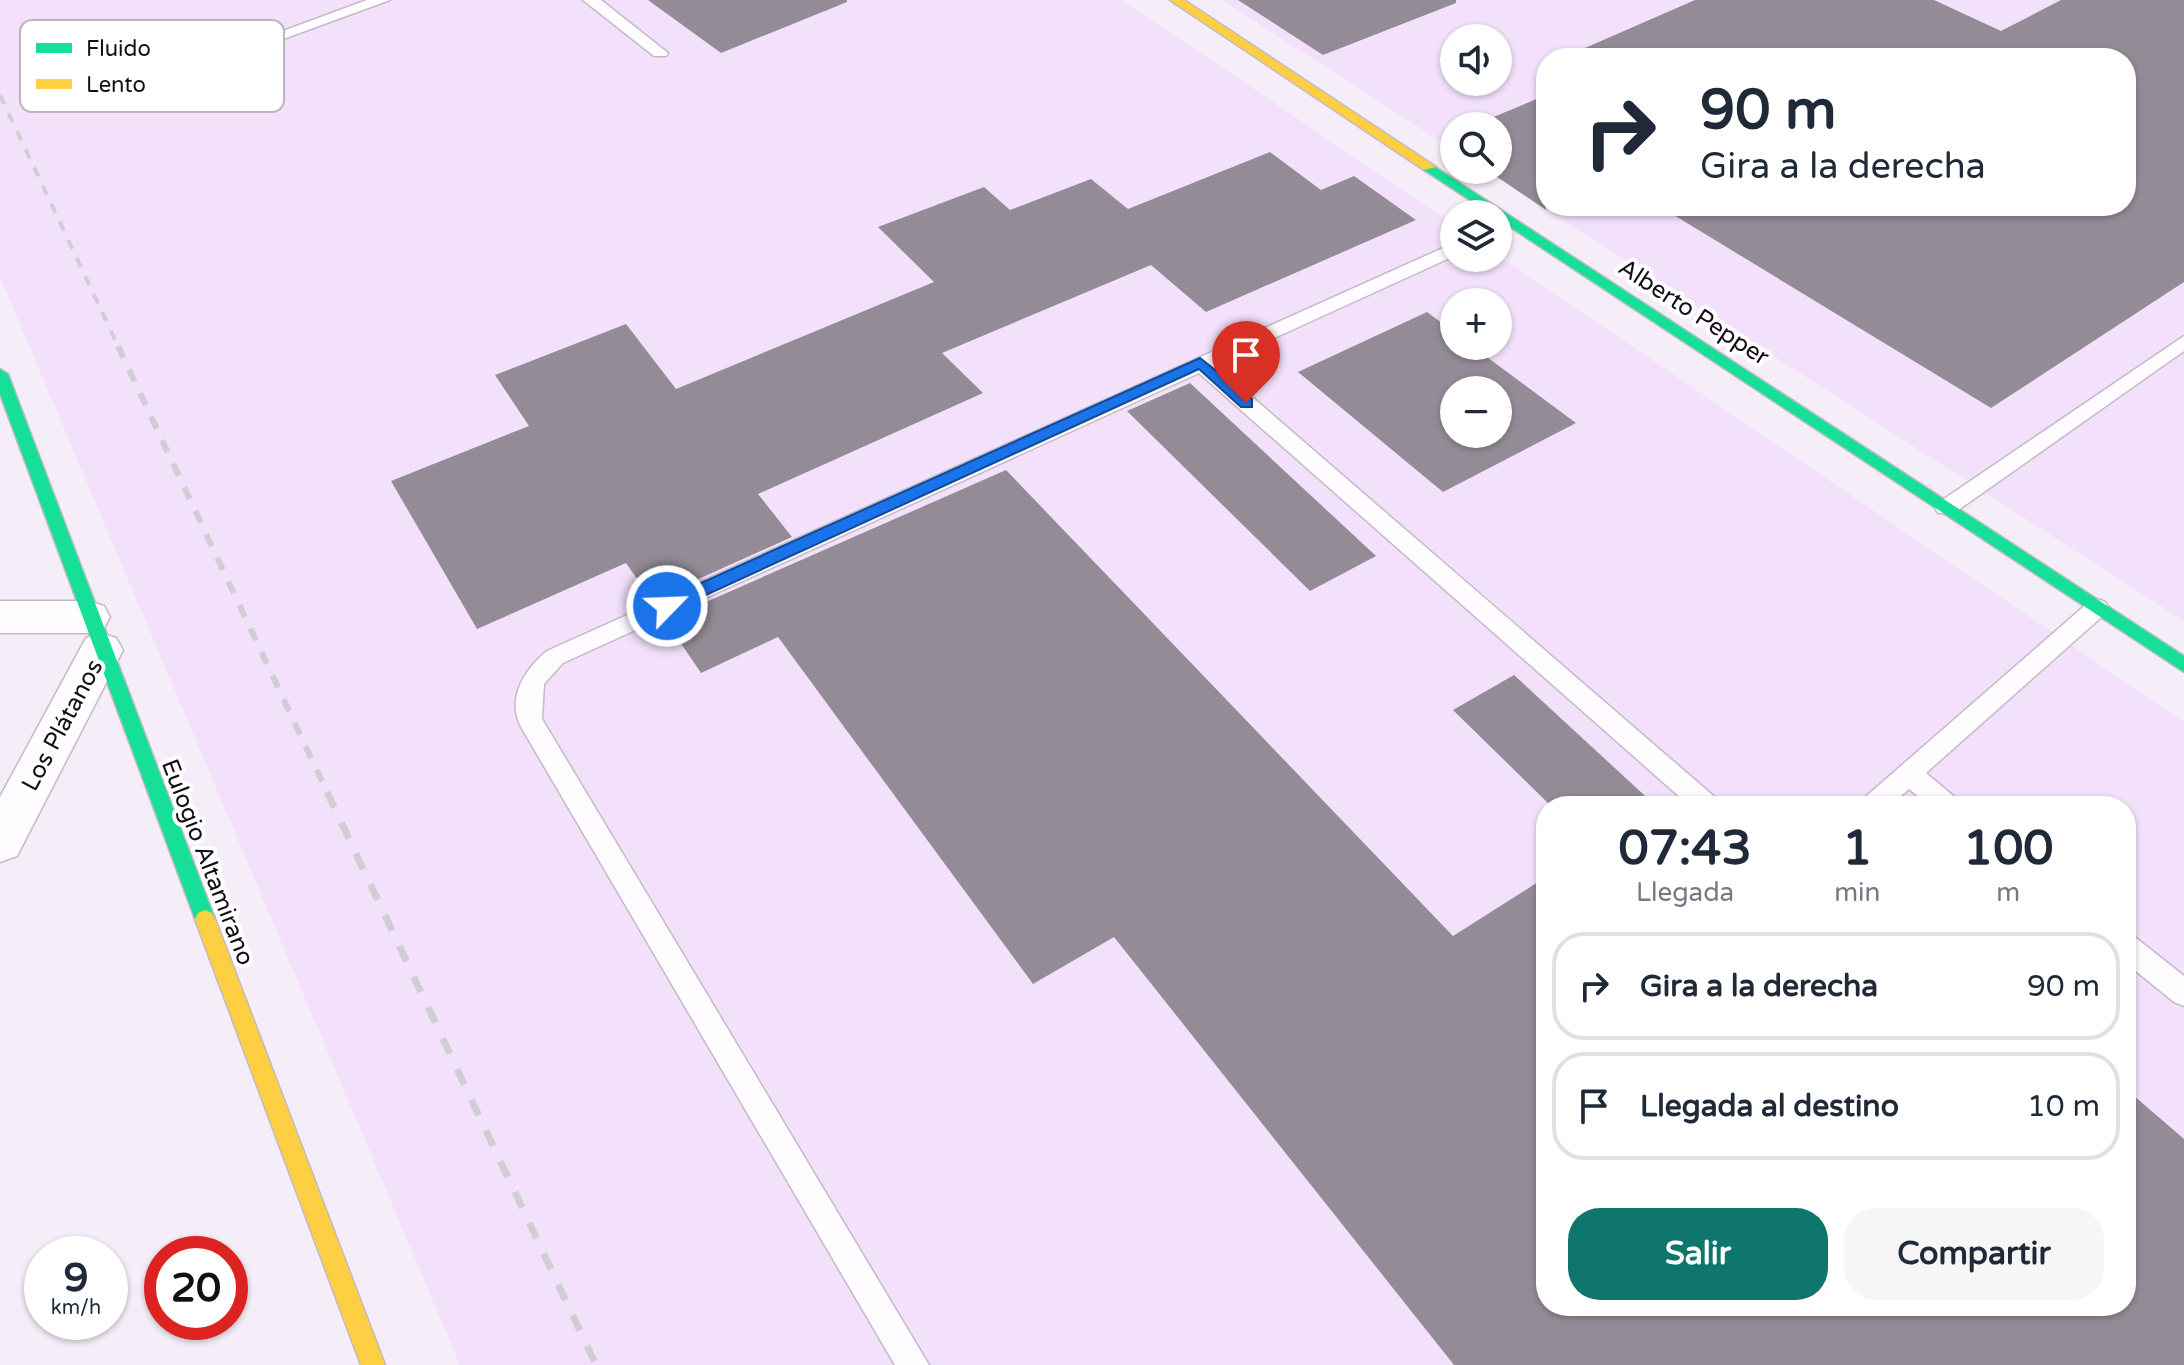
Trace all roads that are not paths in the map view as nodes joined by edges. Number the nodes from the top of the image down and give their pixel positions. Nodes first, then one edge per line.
1 (382, 0) edge
2 (591, 0) edge
3 (1176, 0) edge
4 (284, 34) edge
5 (660, 53) dead end
6 (1469, 200) edge
7 (1512, 229) edge
8 (1440, 255) edge
9 (2184, 342) edge
10 (1200, 363) junction
11 (0, 374) edge
12 (1946, 508) junction
13 (2097, 608) junction
14 (0, 617) edge
15 (95, 633) junction
16 (2184, 665) edge
17 (1910, 775) junction
18 (1697, 796) edge
19 (1884, 796) edge
20 (1936, 796) edge
21 (0, 842) edge
22 (2136, 955) edge
23 (2184, 993) edge
24 (373, 1365) edge
25 (913, 1365) edge

1 - 4 lane
2 - 5 lane
3 - 6 street, Alberto Pepper
7 - 12 street, Alberto Pepper
8 - 10 lane
9 - 12 lane
10 - 18 lane
10 - 25 lane
11 - 15 street, Eulogio Altamirano
12 - 13 street, Alberto Pepper
13 - 16 street, Alberto Pepper
13 - 17 lane
14 - 15 street
15 - 21 street, Los Plátanos
15 - 24 street, Eulogio Altamirano
17 - 19 lane
17 - 20 lane
22 - 23 lane

